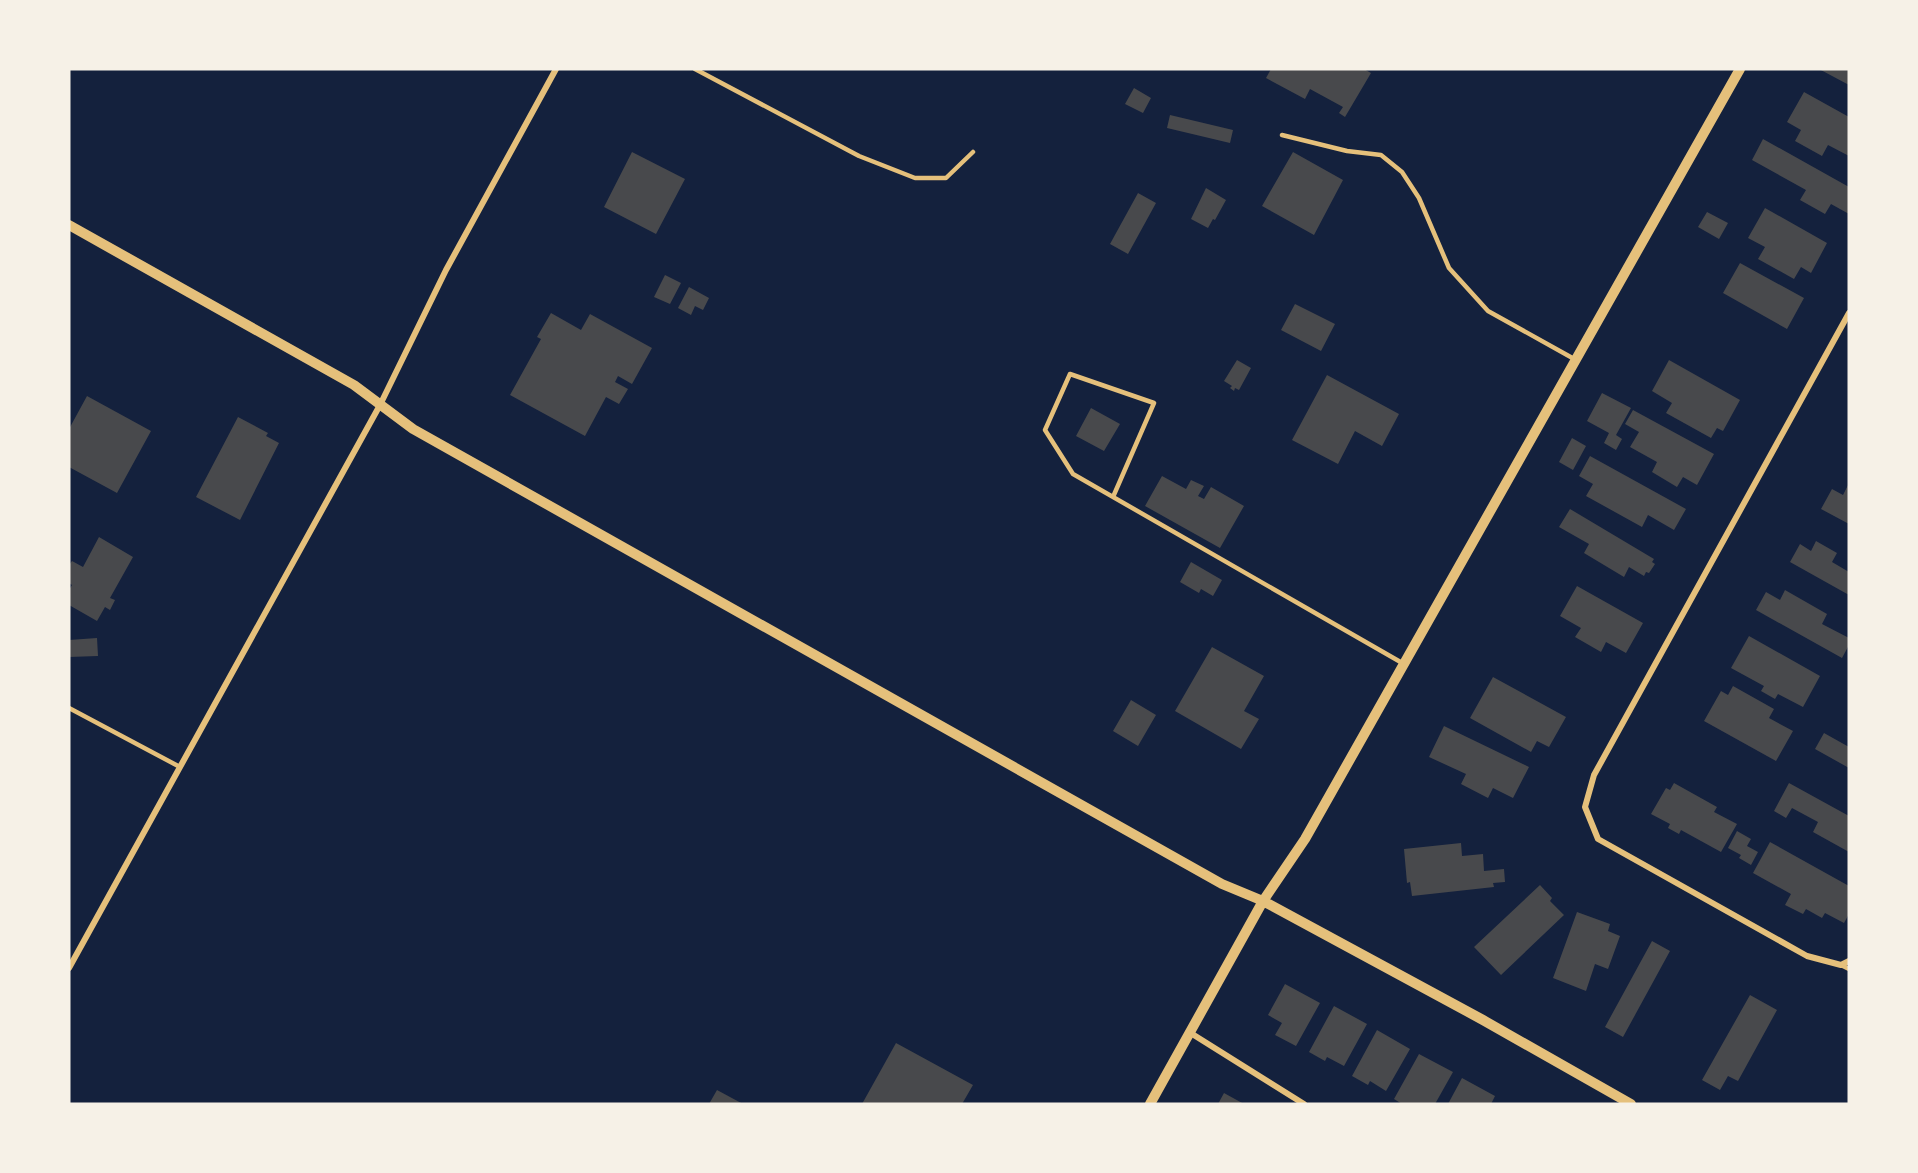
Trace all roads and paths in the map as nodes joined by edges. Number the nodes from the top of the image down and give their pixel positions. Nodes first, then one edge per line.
1 (556, 69) edge
2 (694, 69) edge
3 (1740, 69) edge
4 (1282, 135) dead end
5 (973, 152) dead end
6 (69, 225) edge
7 (1849, 313) edge
8 (1576, 360) junction
9 (380, 405) junction
10 (1113, 497) junction
11 (1404, 664) junction
12 (69, 708) edge
13 (180, 767) junction
14 (1263, 901) junction
15 (1849, 961) edge
16 (1841, 965) junction
17 (69, 968) edge
18 (1849, 969) edge
19 (1189, 1032) junction
20 (1150, 1104) edge
21 (1304, 1104) edge
22 (1631, 1104) edge

1 - 9 street
2 - 5 lane
3 - 8 street
4 - 8 lane
6 - 9 street
7 - 16 street
8 - 11 street
9 - 13 street
9 - 14 street
10 - 10 lane
10 - 11 lane
11 - 14 street
12 - 13 lane
13 - 17 street
14 - 19 street
14 - 22 street
15 - 16 street
16 - 18 lane
19 - 20 street
19 - 21 street

